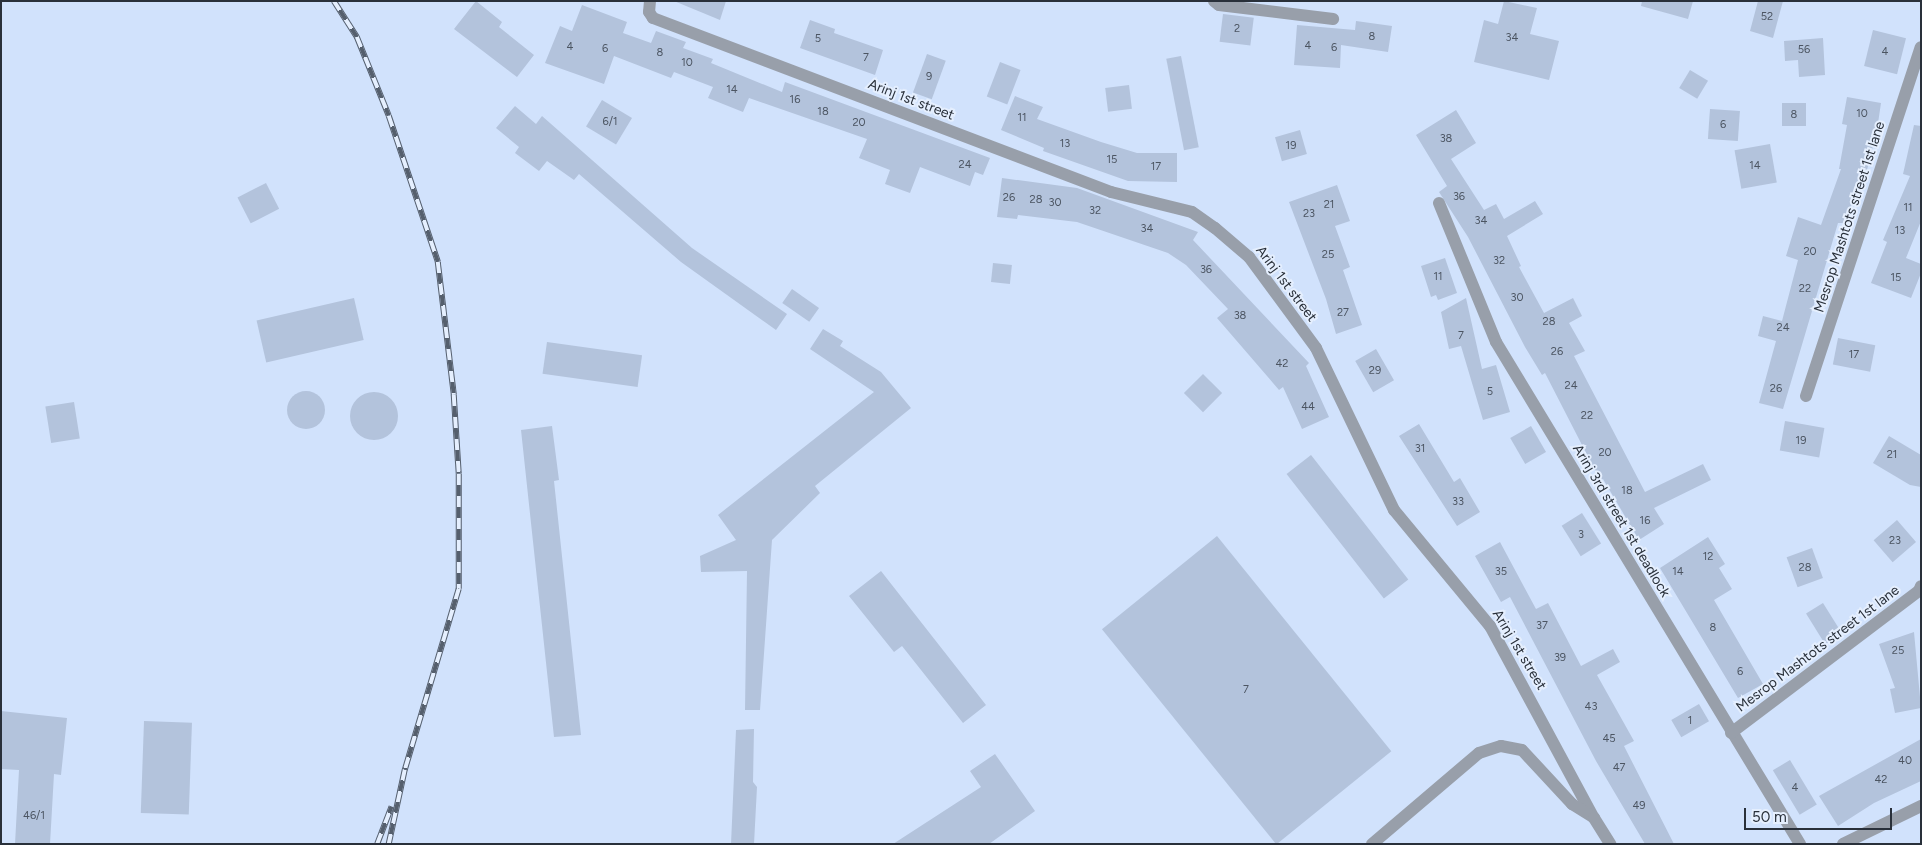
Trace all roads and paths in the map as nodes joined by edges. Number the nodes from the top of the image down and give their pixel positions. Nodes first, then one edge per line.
1 (650, 1) edge
2 (1214, 1) edge
3 (1334, 19) dead end
4 (1921, 47) edge
5 (1439, 203) dead end
6 (1806, 396) dead end
7 (1921, 586) edge
8 (1731, 733) junction
9 (1921, 806) edge
10 (1594, 818) junction
11 (1372, 844) edge
12 (1610, 844) edge
13 (1800, 844) edge
14 (1843, 844) edge

1 - 10 street, Arinj 1st street
2 - 3 street
4 - 6 street, Mesrop Mashtots street 1st lane
5 - 8 street, Arinj 3rd street 1st deadlock
7 - 8 street, Mesrop Mashtots street 1st lane
8 - 13 street, Arinj 3rd street 1st deadlock
9 - 14 street
10 - 11 street
10 - 12 street, Arinj 1st street

